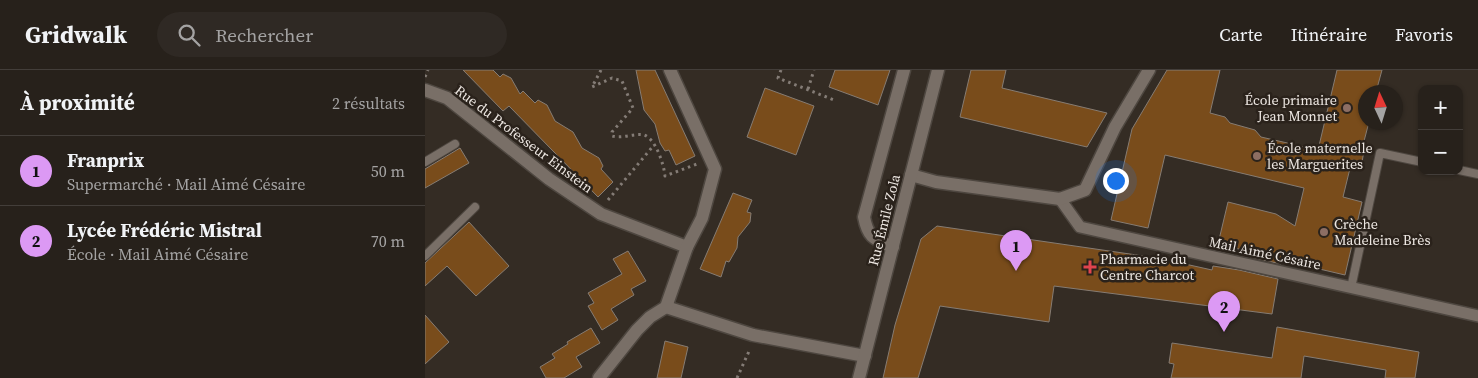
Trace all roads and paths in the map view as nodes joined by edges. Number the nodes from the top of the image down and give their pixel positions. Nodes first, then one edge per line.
1 (601, 70) edge
2 (670, 70) edge
3 (781, 70) edge
4 (814, 70) edge
5 (904, 70) edge
6 (938, 70) edge
7 (1149, 70) edge
8 (808, 89) junction
9 (425, 90) edge
10 (834, 100) dead end
11 (455, 144) dead end
12 (654, 145) junction
13 (710, 158) junction
14 (1418, 161) edge
15 (425, 162) edge
16 (1463, 171) edge
17 (1478, 174) edge
18 (911, 175) junction
19 (1060, 199) junction
20 (475, 207) dead end
21 (598, 212) junction
22 (687, 247) junction
23 (893, 247) junction
24 (425, 256) edge
25 (1351, 288) junction
26 (666, 307) junction
27 (1478, 316) edge
28 (753, 335) junction
29 (865, 356) junction
30 (599, 378) edge
31 (737, 378) edge
32 (859, 378) edge

1 - 12 path
2 - 13 street
3 - 8 path
4 - 8 path
5 - 23 street
6 - 18 street, Rue Émile Zola
7 - 19 street
8 - 10 path
9 - 21 street, Rue du Professeur Einstein
11 - 15 lane
12 - 13 path
12 - 21 path
13 - 22 street
14 - 25 lane
16 - 17 lane
18 - 19 street
18 - 23 street, Rue Émile Zola
19 - 25 street, Mail Aimé Césaire
20 - 24 lane
21 - 22 street, Rue du Professeur Einstein
22 - 26 street
23 - 29 street, Rue Émile Zola
25 - 27 street, Mail Aimé Césaire
26 - 28 street
26 - 30 street
28 - 29 street
28 - 31 path
29 - 32 street, Rue Émile Zola

